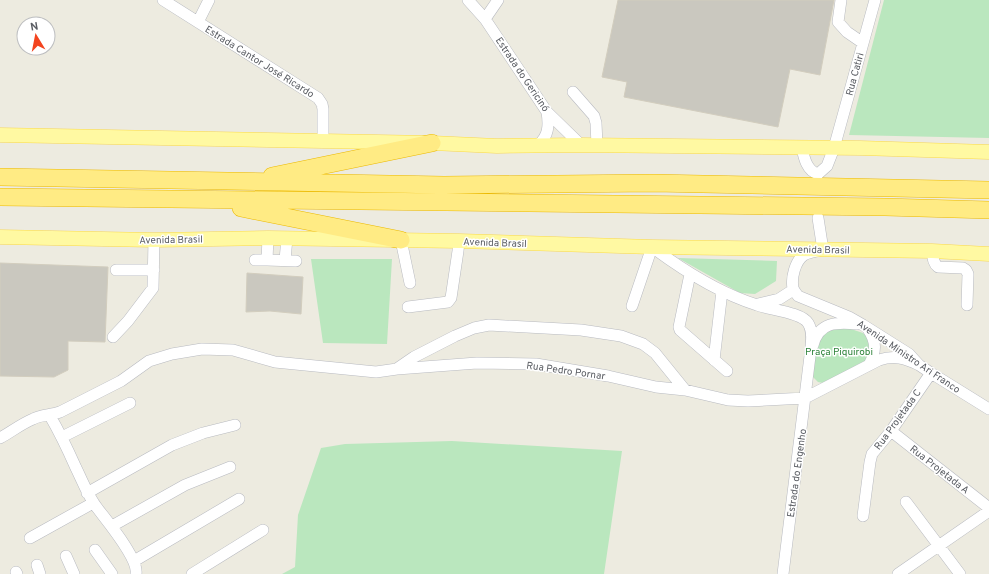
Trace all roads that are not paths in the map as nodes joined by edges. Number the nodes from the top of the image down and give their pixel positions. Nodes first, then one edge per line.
1 (163, 0) edge
2 (209, 0) edge
3 (468, 0) edge
4 (498, 0) edge
5 (841, 0) edge
6 (874, 0) edge
7 (485, 19) junction
8 (198, 22) junction
9 (863, 43) junction
10 (573, 92) dead end
11 (548, 112) junction
12 (0, 135) edge
13 (323, 142) junction
14 (432, 143) junction
15 (538, 145) junction
16 (581, 145) junction
17 (598, 145) junction
18 (802, 148) junction
19 (834, 148) junction
20 (989, 152) edge
21 (0, 177) edge
22 (241, 182) junction
23 (989, 190) edge
24 (0, 196) edge
25 (200, 199) junction
26 (989, 210) edge
27 (818, 218) dead end
28 (0, 237) edge
29 (268, 238) junction
30 (287, 238) junction
31 (154, 240) junction
32 (401, 240) junction
33 (459, 241) junction
34 (652, 247) junction
35 (823, 250) junction
36 (932, 252) junction
37 (989, 254) edge
38 (255, 260) dead end
39 (267, 260) junction
40 (116, 270) dead end
41 (154, 270) junction
42 (690, 274) junction
43 (410, 283) dead end
44 (793, 290) junction
45 (722, 291) junction
46 (755, 305) junction
47 (967, 305) dead end
48 (632, 306) dead end
49 (408, 307) dead end
50 (865, 327) junction
51 (113, 337) dead end
52 (810, 356) junction
53 (714, 360) junction
54 (919, 364) junction
55 (869, 365) junction
56 (397, 369) junction
57 (727, 371) dead end
58 (808, 372) junction
59 (931, 372) junction
60 (827, 387) junction
61 (685, 390) junction
62 (805, 398) junction
63 (130, 403) dead end
64 (989, 409) edge
65 (50, 416) junction
66 (236, 425) dead end
67 (891, 431) junction
68 (62, 437) junction
69 (0, 438) edge
70 (230, 467) dead end
71 (88, 493) junction
72 (239, 500) dead end
73 (906, 502) dead end
74 (93, 503) junction
75 (989, 509) edge
76 (863, 516) dead end
77 (112, 526) junction
78 (264, 530) dead end
79 (30, 538) dead end
80 (939, 545) junction
81 (95, 550) dead end
82 (66, 556) dead end
83 (134, 561) junction
84 (74, 574) edge
85 (112, 574) edge
86 (136, 574) edge
87 (192, 574) edge
88 (783, 574) edge
89 (898, 574) edge
90 (960, 574) edge

1 - 8 street, Estrada Cantor José Ricardo
2 - 8 street
3 - 7 street, Estrada do Gericinó
4 - 7 street
5 - 9 street
6 - 9 street, Rua Catiri
7 - 11 street, Estrada do Gericinó
8 - 13 street, Estrada Cantor José Ricardo
9 - 19 street, Rua Catiri
10 - 17 street
11 - 15 street
11 - 16 street, Estrada do Gericinó
12 - 13 main road
13 - 14 main road
14 - 15 main road
14 - 22 highway
15 - 16 main road
16 - 17 main road
17 - 18 main road
18 - 19 main road
18 - 19 street, Rua Catiri
19 - 20 main road
21 - 22 highway
22 - 23 highway
24 - 25 highway
25 - 26 highway
25 - 32 highway
27 - 35 street
28 - 31 main road, Avenida Brasil
29 - 30 main road, Avenida Brasil
29 - 31 main road, Avenida Brasil
29 - 39 street
30 - 32 main road, Avenida Brasil
30 - 39 street
31 - 41 street
32 - 33 main road, Avenida Brasil
32 - 43 street
33 - 34 main road, Avenida Brasil
33 - 49 street
34 - 35 main road, Avenida Brasil
34 - 42 street
34 - 48 street
35 - 36 main road, Avenida Brasil
35 - 44 street
36 - 37 main road, Avenida Brasil
36 - 47 street
38 - 39 street
40 - 41 street
41 - 51 street
42 - 45 street
42 - 53 street
44 - 46 street
44 - 50 street, Avenida Ministro Ari Franco
45 - 46 street
45 - 53 street
46 - 52 street
50 - 52 street
50 - 54 street, Avenida Ministro Ari Franco
50 - 55 street
52 - 58 street
53 - 57 street
54 - 55 street
54 - 59 street, Avenida Ministro Ari Franco
55 - 60 street
56 - 61 street, Rua Pedro Pornar
56 - 61 street
56 - 65 street, Rua Pedro Pornar
58 - 60 street
58 - 62 street, Estrada do Engenho
59 - 64 street, Avenida Ministro Ari Franco
59 - 67 street, Rua Projetada C
60 - 62 street
61 - 62 street, Rua Pedro Pornar
62 - 88 street, Estrada do Engenho
63 - 68 street
65 - 68 street
65 - 69 street, Rua Pedro Pornar
66 - 71 street
67 - 75 street, Rua Projetada A
67 - 76 street, Rua Projetada C
68 - 71 street
70 - 77 street
71 - 74 street
72 - 83 street
73 - 80 street
74 - 77 street
74 - 79 street
75 - 80 street
77 - 83 street
78 - 87 street
80 - 89 street
80 - 90 street
81 - 85 street
82 - 84 street
83 - 86 street

